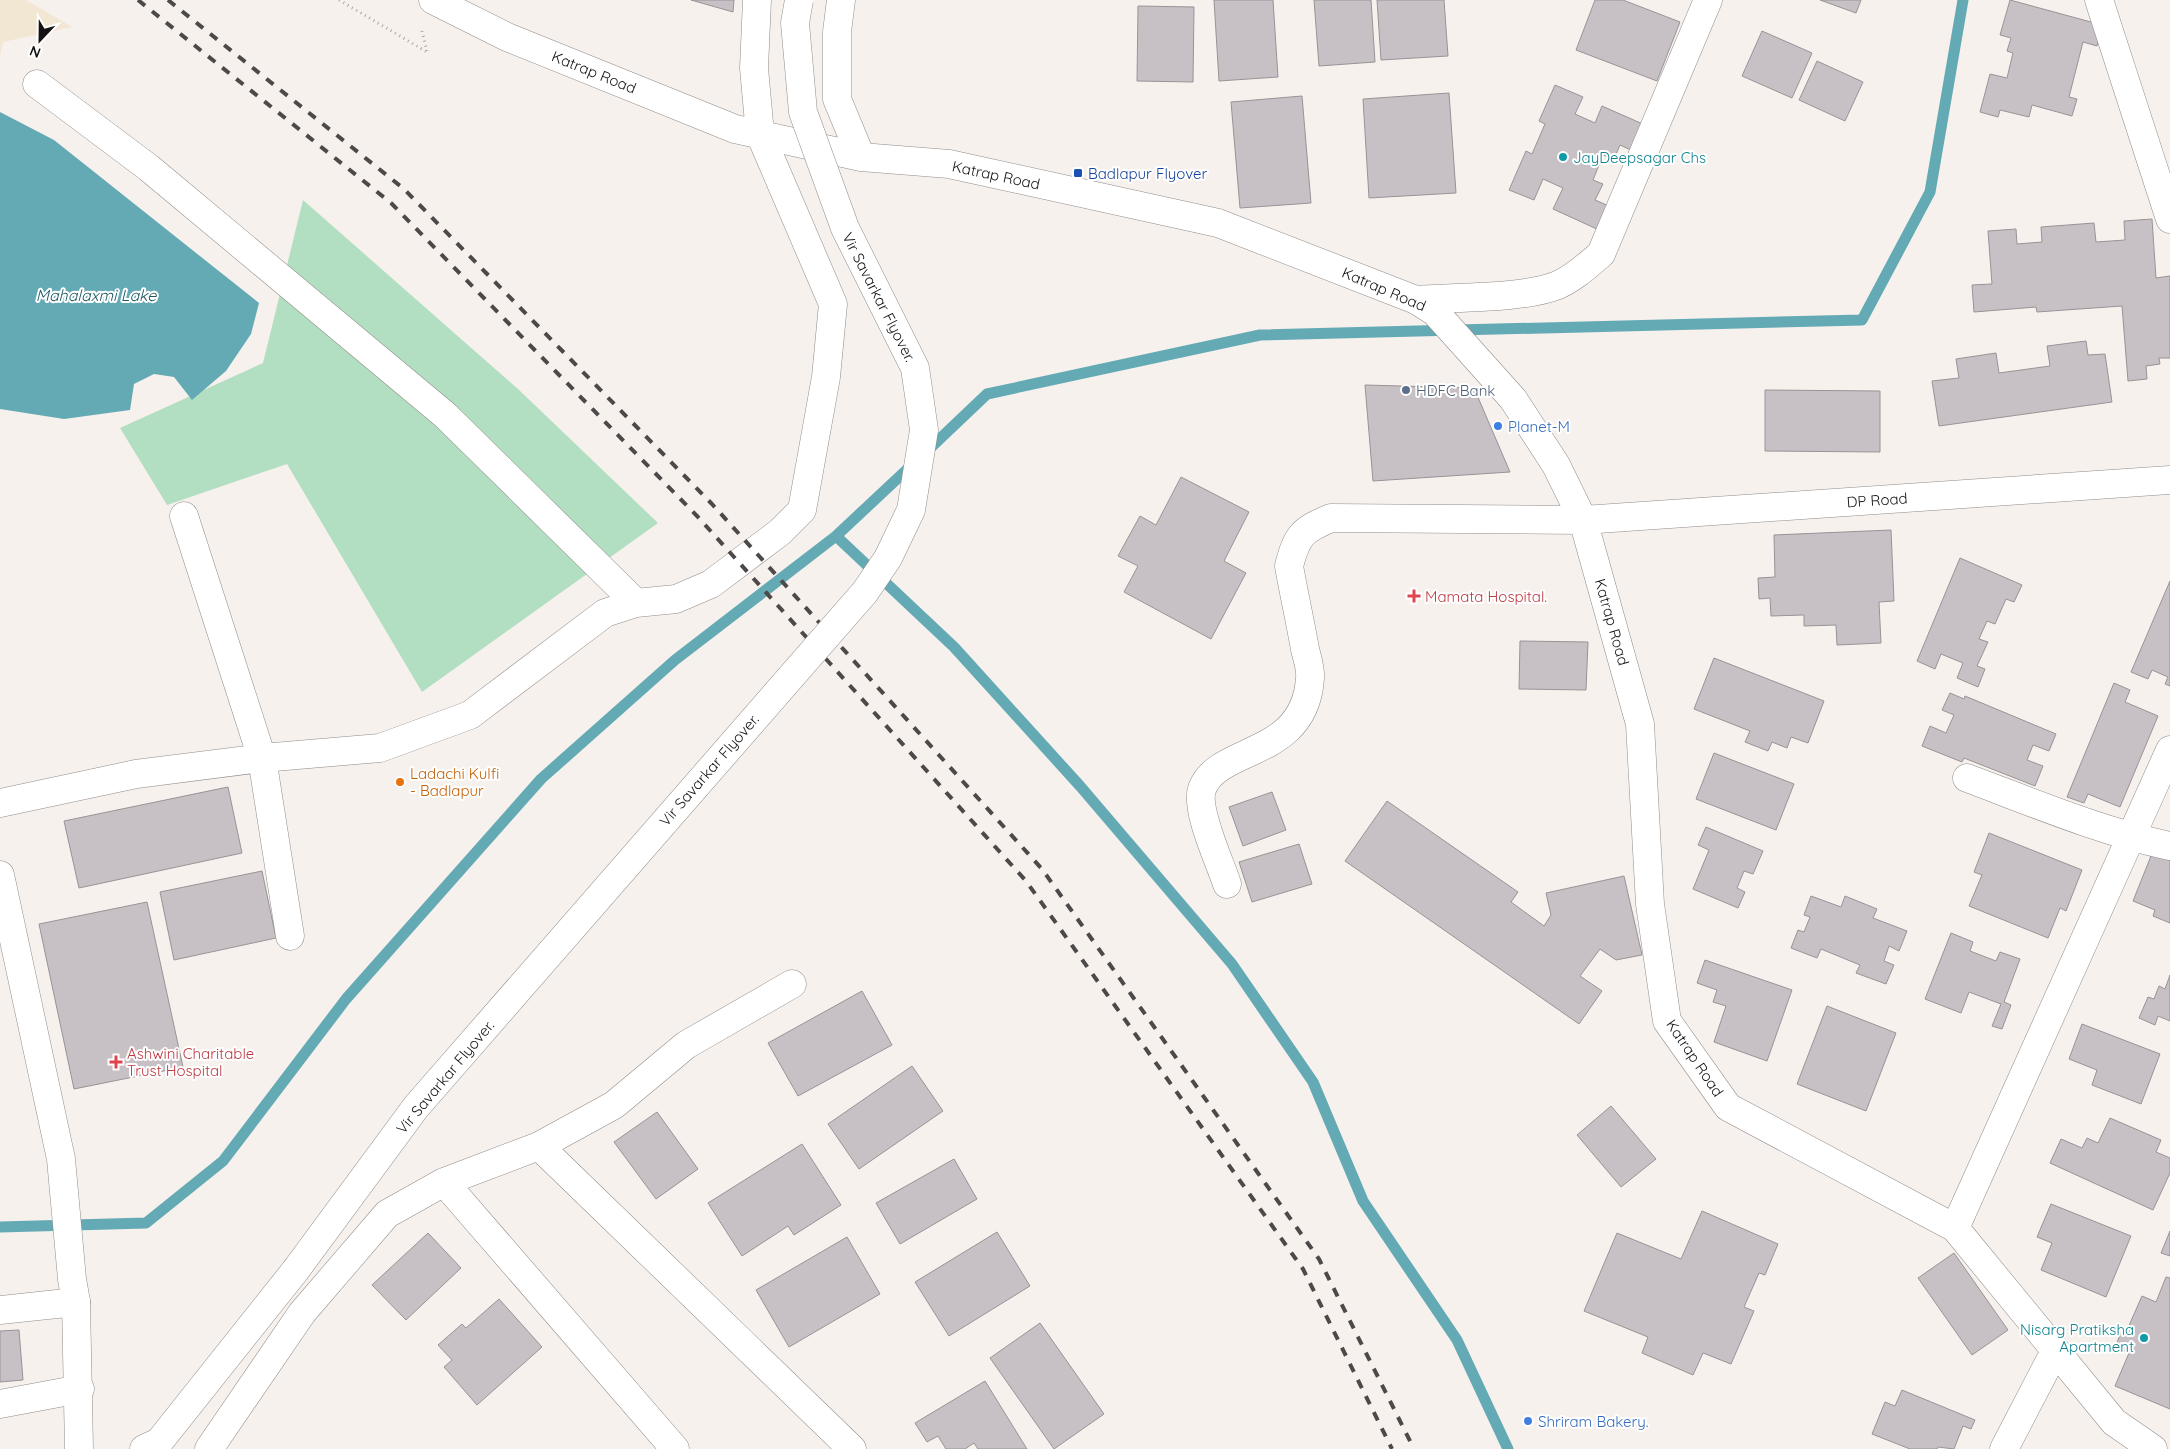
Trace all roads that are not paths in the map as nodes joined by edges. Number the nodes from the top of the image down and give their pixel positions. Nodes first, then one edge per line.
1 (757, 0) edge
2 (799, 0) edge
3 (841, 0) edge
4 (1708, 0) edge
5 (2099, 0) edge
6 (446, 3) edge
7 (37, 84) dead end
8 (760, 134) junction
9 (861, 157) junction
10 (2170, 219) edge
11 (1426, 306) junction
12 (2170, 480) edge
13 (184, 516) dead end
14 (1583, 520) junction
15 (636, 603) junction
16 (2170, 750) edge
17 (262, 758) junction
18 (1967, 778) dead end
19 (0, 803) edge
20 (2131, 838) junction
21 (2170, 846) edge
22 (0, 875) edge
23 (1227, 884) dead end
24 (290, 936) dead end
25 (792, 984) dead end
26 (540, 1146) junction
27 (444, 1182) junction
28 (1955, 1228) junction
29 (74, 1291) junction
30 (0, 1310) edge
31 (2055, 1351) junction
32 (80, 1388) junction
33 (0, 1404) edge
34 (154, 1447) edge
35 (79, 1449) edge
36 (209, 1449) edge
37 (675, 1449) edge
38 (852, 1449) edge
39 (2004, 1449) edge
40 (2153, 1449) edge

1 - 8 street
2 - 34 street, Vir Savarkar Flyover., bridge
3 - 9 street
4 - 11 street
5 - 10 street
6 - 8 street, Katrap Road
7 - 15 street
8 - 9 street, Katrap Road
8 - 15 street
9 - 11 street, Katrap Road
11 - 14 street, Katrap Road
12 - 14 street, DP Road
13 - 17 street
14 - 23 street, DP Road
14 - 28 street, Katrap Road
15 - 17 street
16 - 20 street
17 - 19 street
17 - 24 street
18 - 20 street
20 - 21 street
20 - 28 street
22 - 29 street
25 - 26 street
26 - 27 street
26 - 38 street
27 - 36 street
27 - 37 street
28 - 31 street, Katrap Road
29 - 30 street
29 - 32 street
31 - 39 street
31 - 40 street, Katrap Road
32 - 33 street
32 - 35 street

